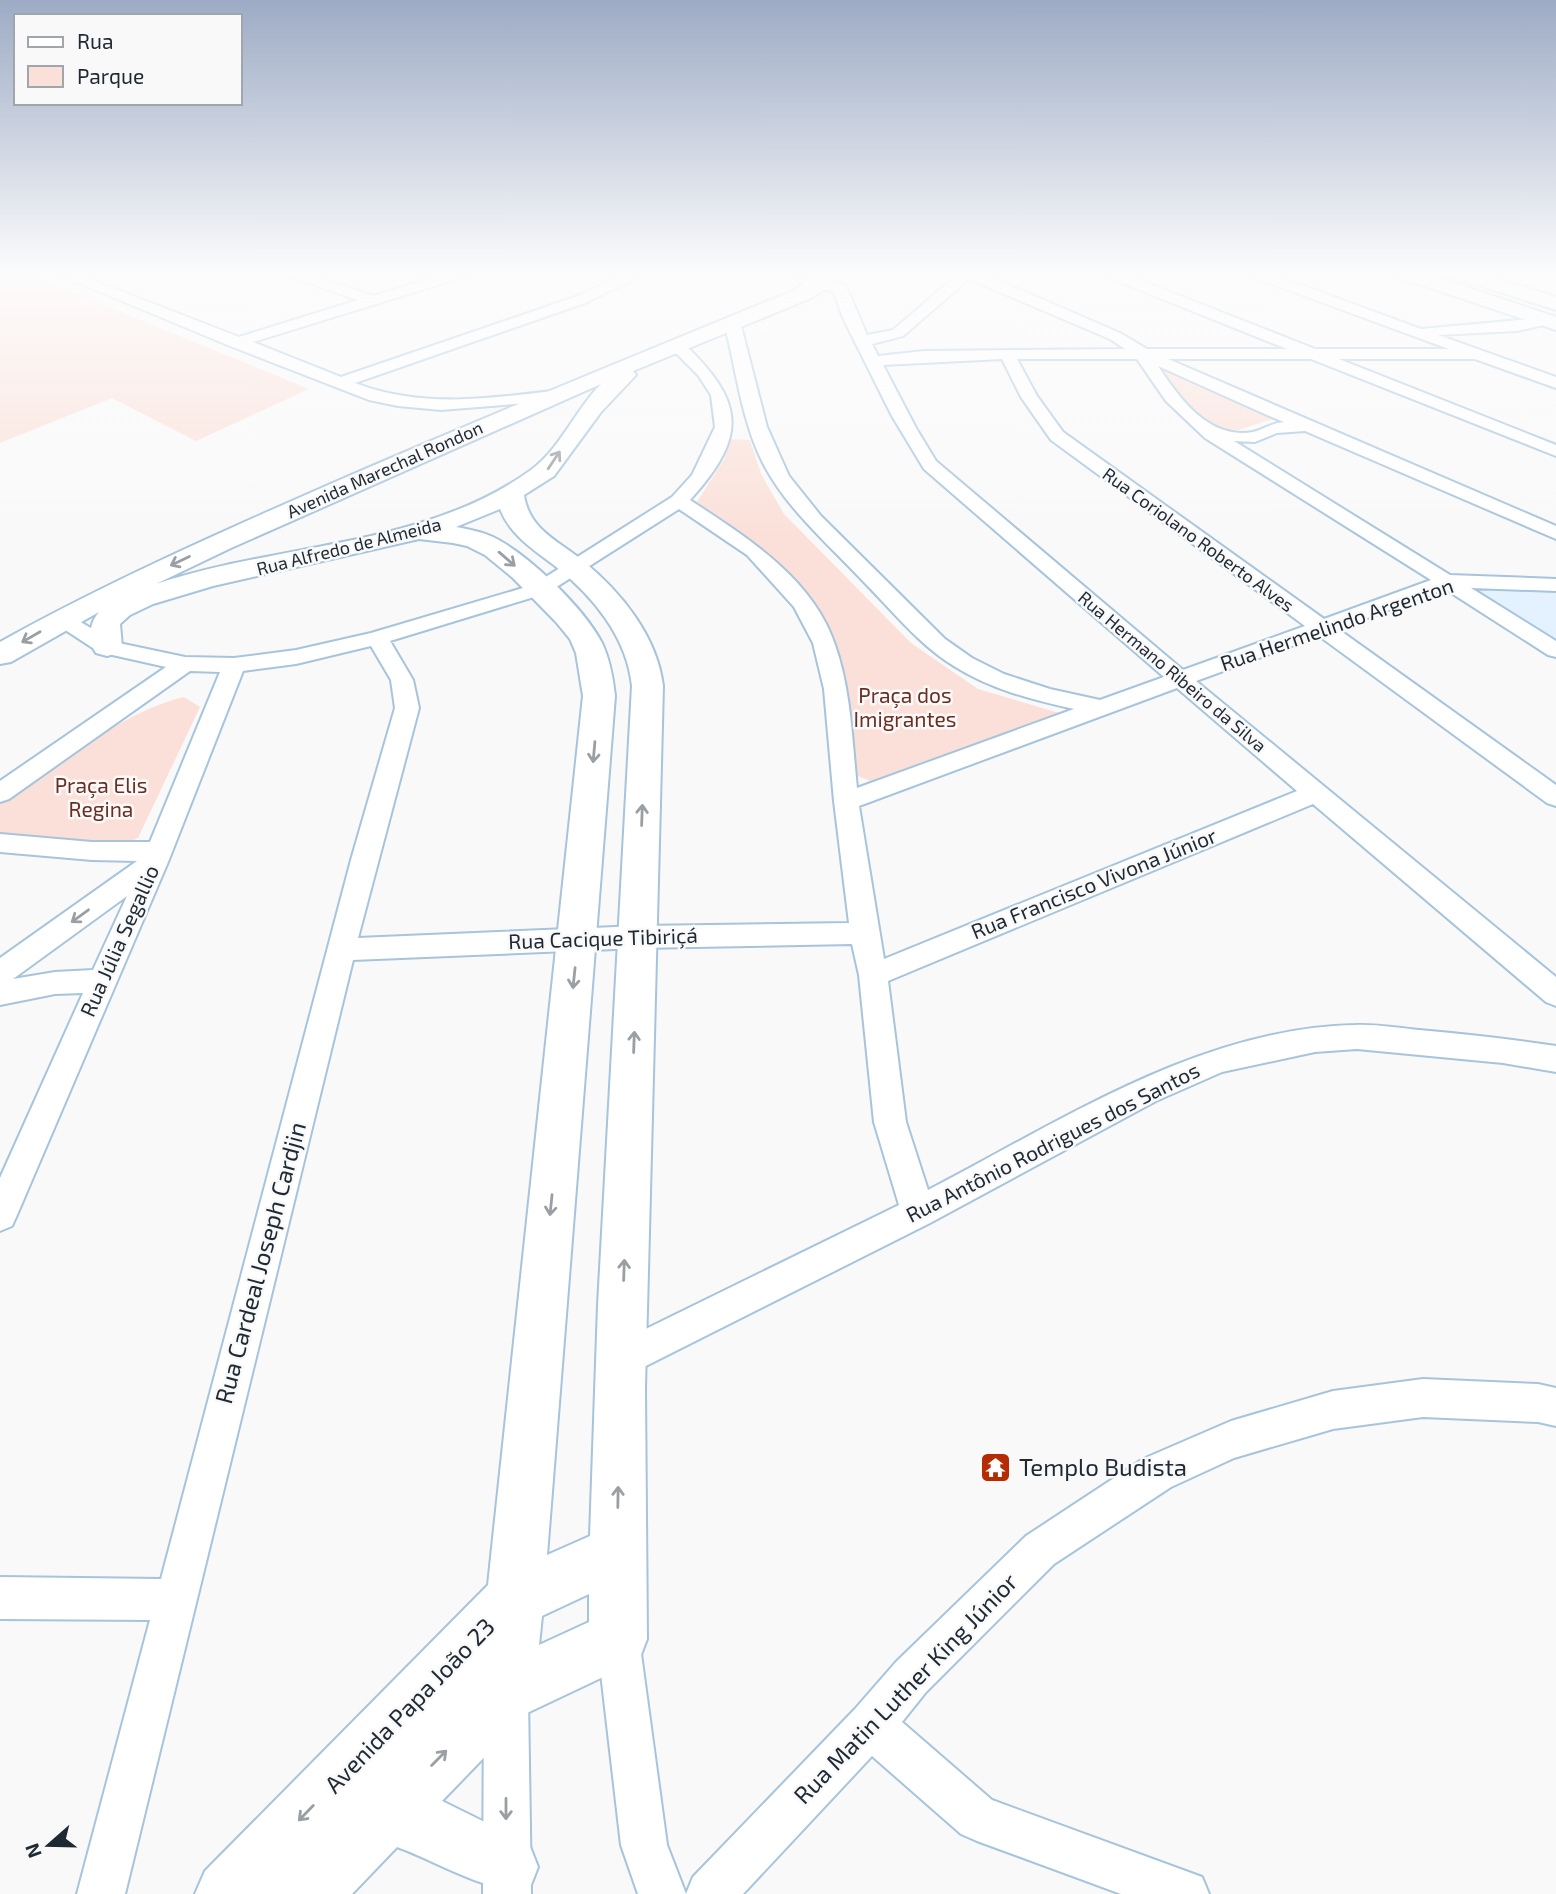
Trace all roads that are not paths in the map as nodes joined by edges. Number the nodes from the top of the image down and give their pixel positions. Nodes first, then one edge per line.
1 (280, 359) edge
2 (407, 359) edge
3 (644, 359) edge
4 (645, 359) edge
5 (691, 359) edge
6 (741, 359) edge
7 (889, 359) edge
8 (1010, 359) edge
9 (1146, 359) edge
10 (1155, 359) edge
11 (1326, 359) edge
12 (1490, 359) edge
13 (873, 361) joint
14 (341, 382) junction
15 (1556, 383) edge
16 (552, 396) junction
17 (450, 407) junction
18 (590, 408) junction
19 (1274, 420) junction
20 (758, 423) junction
21 (724, 427) junction
22 (463, 437) junction
23 (1250, 446) junction
24 (1556, 451) edge
25 (512, 493) junction
26 (679, 501) junction
27 (420, 531) junction
28 (1556, 533) edge
29 (221, 542) junction
30 (241, 573) junction
31 (557, 579) junction
32 (1448, 581) junction
33 (1556, 585) edge
34 (73, 620) junction
35 (1320, 628) junction
36 (377, 638) junction
37 (107, 647) junction
38 (1556, 650) edge
39 (0, 655) edge
40 (185, 664) junction
41 (234, 665) junction
42 (1181, 680) junction
43 (1102, 708) junction
44 (0, 793) edge
45 (1315, 793) junction
46 (1556, 797) edge
47 (846, 801) junction
48 (0, 843) edge
49 (92, 851) junction
50 (157, 857) junction
51 (108, 895) junction
52 (864, 933) junction
53 (639, 937) junction
54 (577, 940) junction
55 (342, 950) junction
56 (0, 973) edge
57 (873, 975) junction
58 (103, 981) junction
59 (0, 993) edge
60 (1556, 994) edge
61 (1556, 1059) edge
62 (918, 1212) junction
63 (0, 1215) edge
64 (620, 1361) junction
65 (1556, 1407) edge
66 (617, 1552) junction
67 (0, 1598) edge
68 (174, 1600) junction
69 (513, 1600) junction
70 (618, 1639) junction
71 (506, 1692) junction
72 (872, 1725) junction
73 (386, 1811) junction
74 (506, 1880) edge
75 (101, 1894) edge
76 (228, 1894) edge
77 (306, 1894) edge
78 (662, 1894) edge
79 (710, 1894) edge
80 (1185, 1894) edge

1 - 14 street
2 - 14 street
3 - 16 main road, Avenida Marechal Rondon
4 - 18 main road, Rua Alfredo de Almeida
5 - 21 street
6 - 20 street
7 - 13 street
8 - 35 street, Rua Coriolano Roberto Alves
9 - 23 street
10 - 19 street
11 - 24 street
12 - 15 street
13 - 42 street, Rua Hermano Ribeiro da Silva
14 - 17 street
16 - 17 street
16 - 18 main road
16 - 22 main road, Avenida Marechal Rondon
17 - 22 street
25 -> 18 main road, Rua Alfredo de Almeida
19 - 23 street
19 - 28 street
20 - 21 street
20 - 43 street
21 - 26 street
22 - 29 main road, Avenida Marechal Rondon
23 - 32 street
25 - 27 main road, Rua Alfredo de Almeida
25 - 31 main road
26 - 31 street
26 - 47 street
27 - 30 main road, Rua Alfredo de Almeida
27 -> 31 main road
29 - 30 main road
29 -> 34 main road, Avenida Marechal Rondon
30 - 37 main road, Rua Alfredo de Almeida
31 - 36 street
53 -> 31 main road
31 -> 54 main road
32 - 33 street, Rua Hermelindo Argenton
32 - 35 street, Rua Hermelindo Argenton
32 - 38 street
34 - 37 street
34 -> 39 main road, Avenida Marechal Rondon
35 - 42 street, Rua Hermelindo Argenton
35 - 46 street, Rua Coriolano Roberto Alves
36 - 41 street
36 - 55 street, Rua Cardeal Joseph Cardjin
37 - 40 street
40 - 41 street
40 - 44 street
41 - 50 street, Rua Júlia Segallio
42 - 43 street, Rua Hermelindo Argenton
42 - 45 street, Rua Hermano Ribeiro da Silva
43 - 47 street, Rua Hermelindo Argenton
45 - 57 street, Rua Francisco Vivona Júnior
45 - 60 street, Rua Hermano Ribeiro da Silva
47 - 52 street
48 - 49 street
49 - 50 street
49 - 51 street
50 - 51 street
50 - 58 street, Rua Júlia Segallio
51 -> 56 street
52 - 53 street, Rua Cacique Tibiriçá
52 - 57 street
53 - 54 street, Rua Cacique Tibiriçá
64 -> 53 main road
54 - 55 street, Rua Cacique Tibiriçá
54 -> 69 main road
55 - 68 street, Rua Cardeal Joseph Cardjin
57 - 62 street
58 - 59 street
58 - 63 street, Rua Júlia Segallio
61 - 62 street, Rua Antônio Rodrigues dos Santos
62 - 64 street, Rua Antônio Rodrigues dos Santos
66 -> 64 main road
65 - 72 street, Rua Matin Luther King Júnior
66 - 69 main road, Avenida Papa João 23
66 - 70 main road
67 - 68 street
68 - 75 street, Rua Cardeal Joseph Cardjin
69 - 71 main road
69 -> 76 main road, Avenida Papa João 23
70 - 71 main road
70 - 78 street
73 -> 71 main road
71 -> 74 street
72 - 79 street, Rua Matin Luther King Júnior
72 - 80 street
73 - 74 main road
73 - 77 main road

